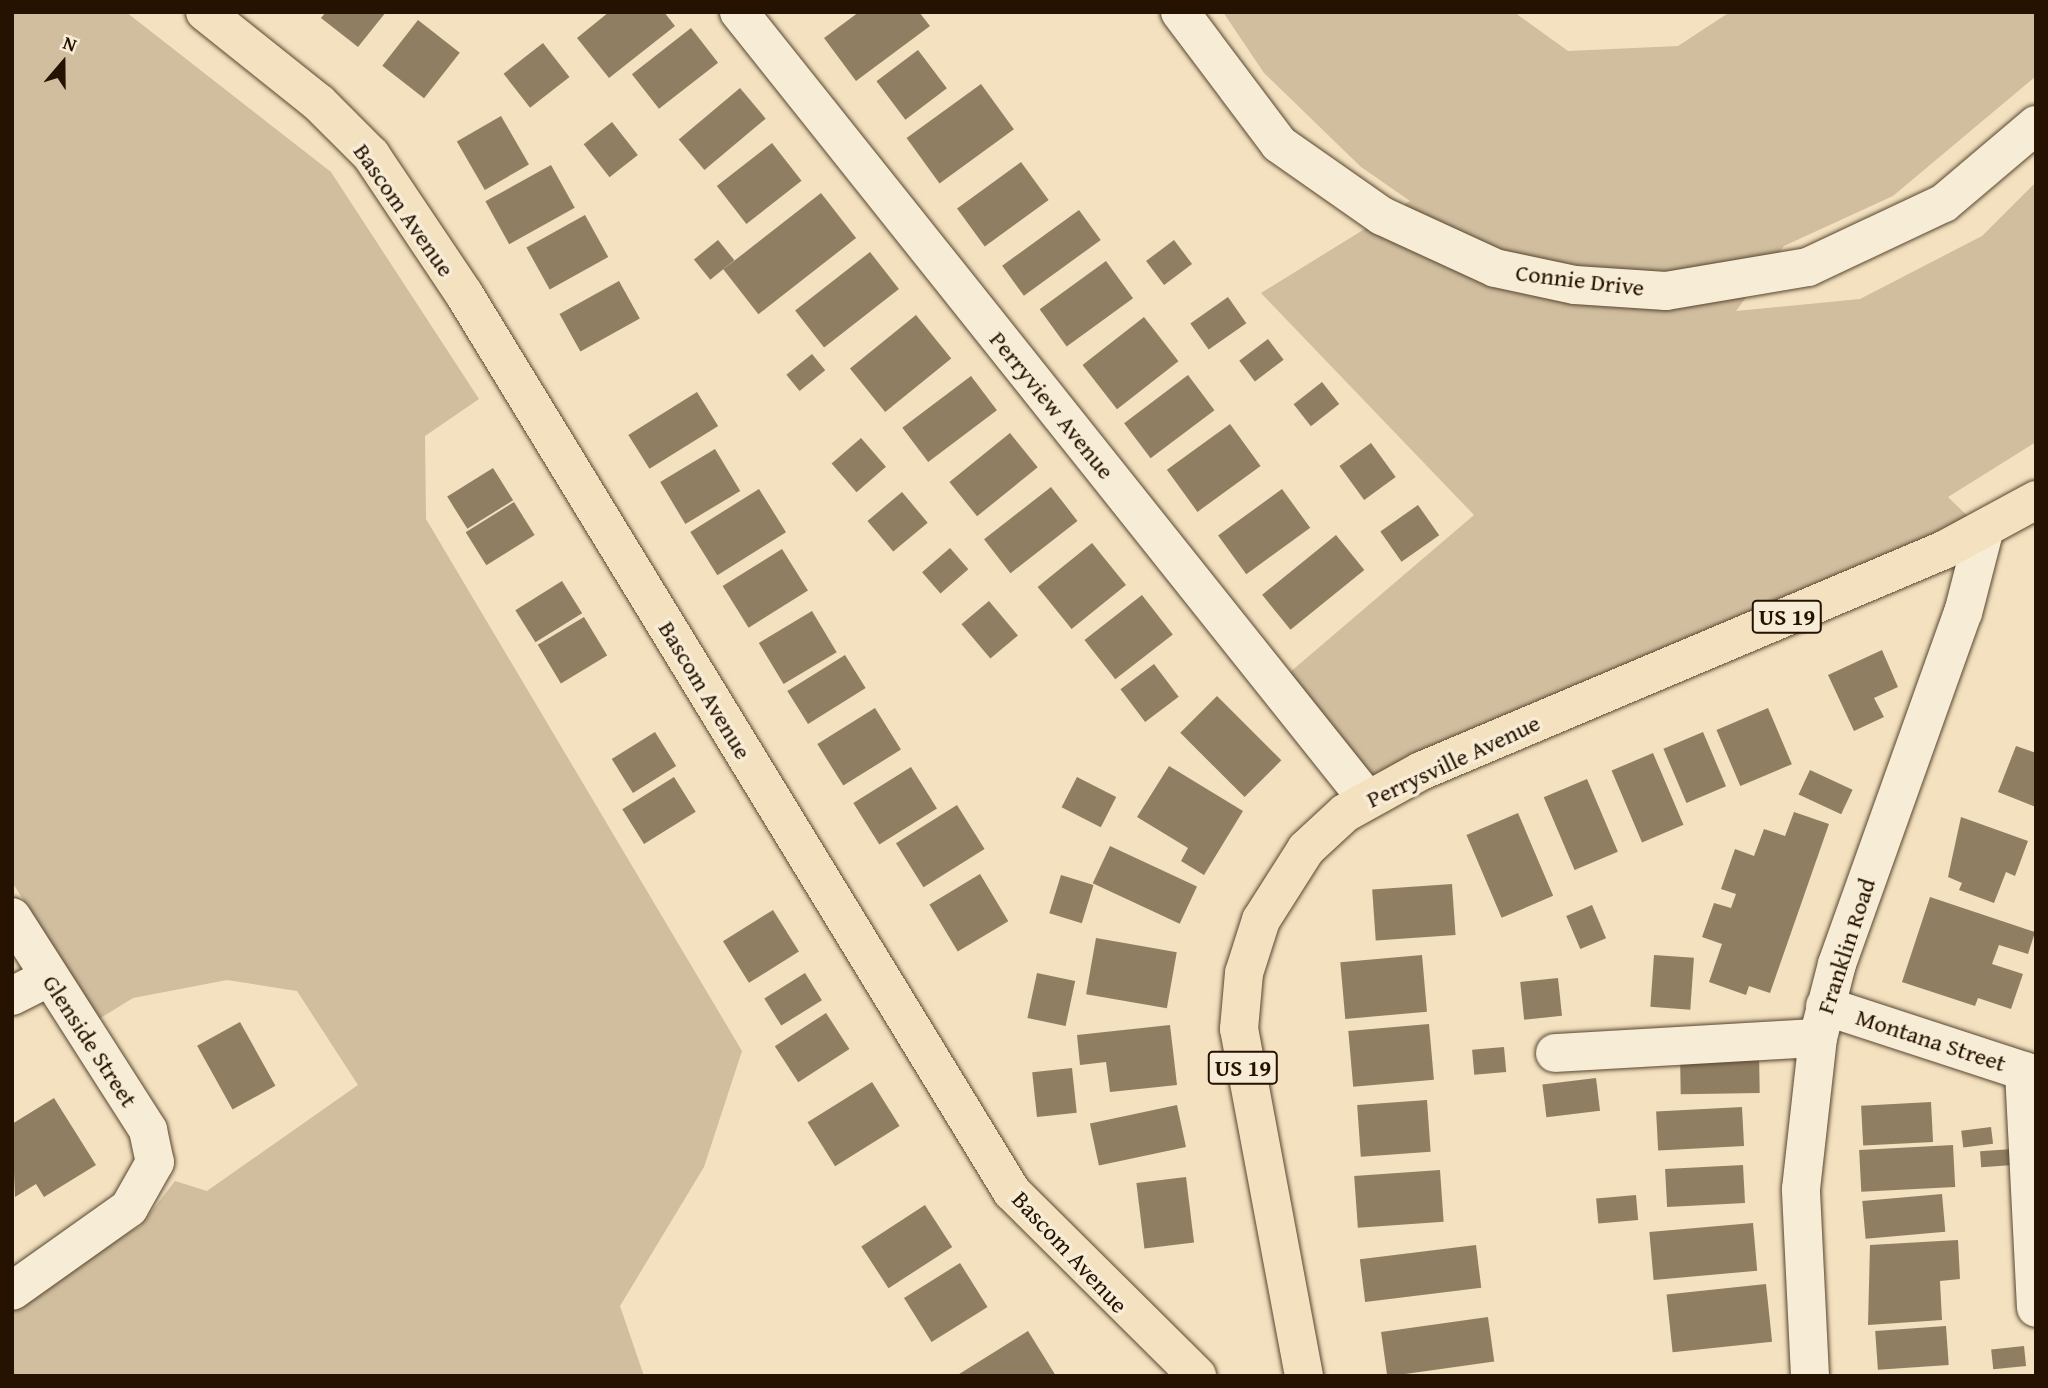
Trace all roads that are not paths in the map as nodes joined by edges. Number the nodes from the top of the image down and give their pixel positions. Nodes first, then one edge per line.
1 (205, 12) edge
2 (738, 12) edge
3 (1180, 12) edge
4 (2036, 125) edge
5 (2036, 500) edge
6 (1984, 532) junction
7 (1366, 799) junction
8 (12, 917) edge
9 (48, 978) junction
10 (12, 996) edge
11 (1822, 1022) junction
12 (1555, 1053) dead end
13 (2030, 1073) edge
14 (12, 1291) edge
15 (2036, 1308) edge
16 (1805, 1375) edge
17 (1197, 1376) edge
18 (1304, 1376) edge

1 - 17 main road, Bascom Avenue
2 - 7 street, Perryview Avenue
3 - 4 street, Connie Drive
5 - 6 main road, Perrysville Avenue / US 19
6 - 7 main road, Perrysville Avenue / US 19
6 - 11 street, Franklin Road
7 - 18 main road, Perrysville Avenue / US 19
8 - 9 street, Glenside Street
9 - 10 street
9 - 14 street, Glenside Street
11 - 12 street
11 - 13 street, Montana Street
11 - 16 street, Franklin Road
13 - 15 street

